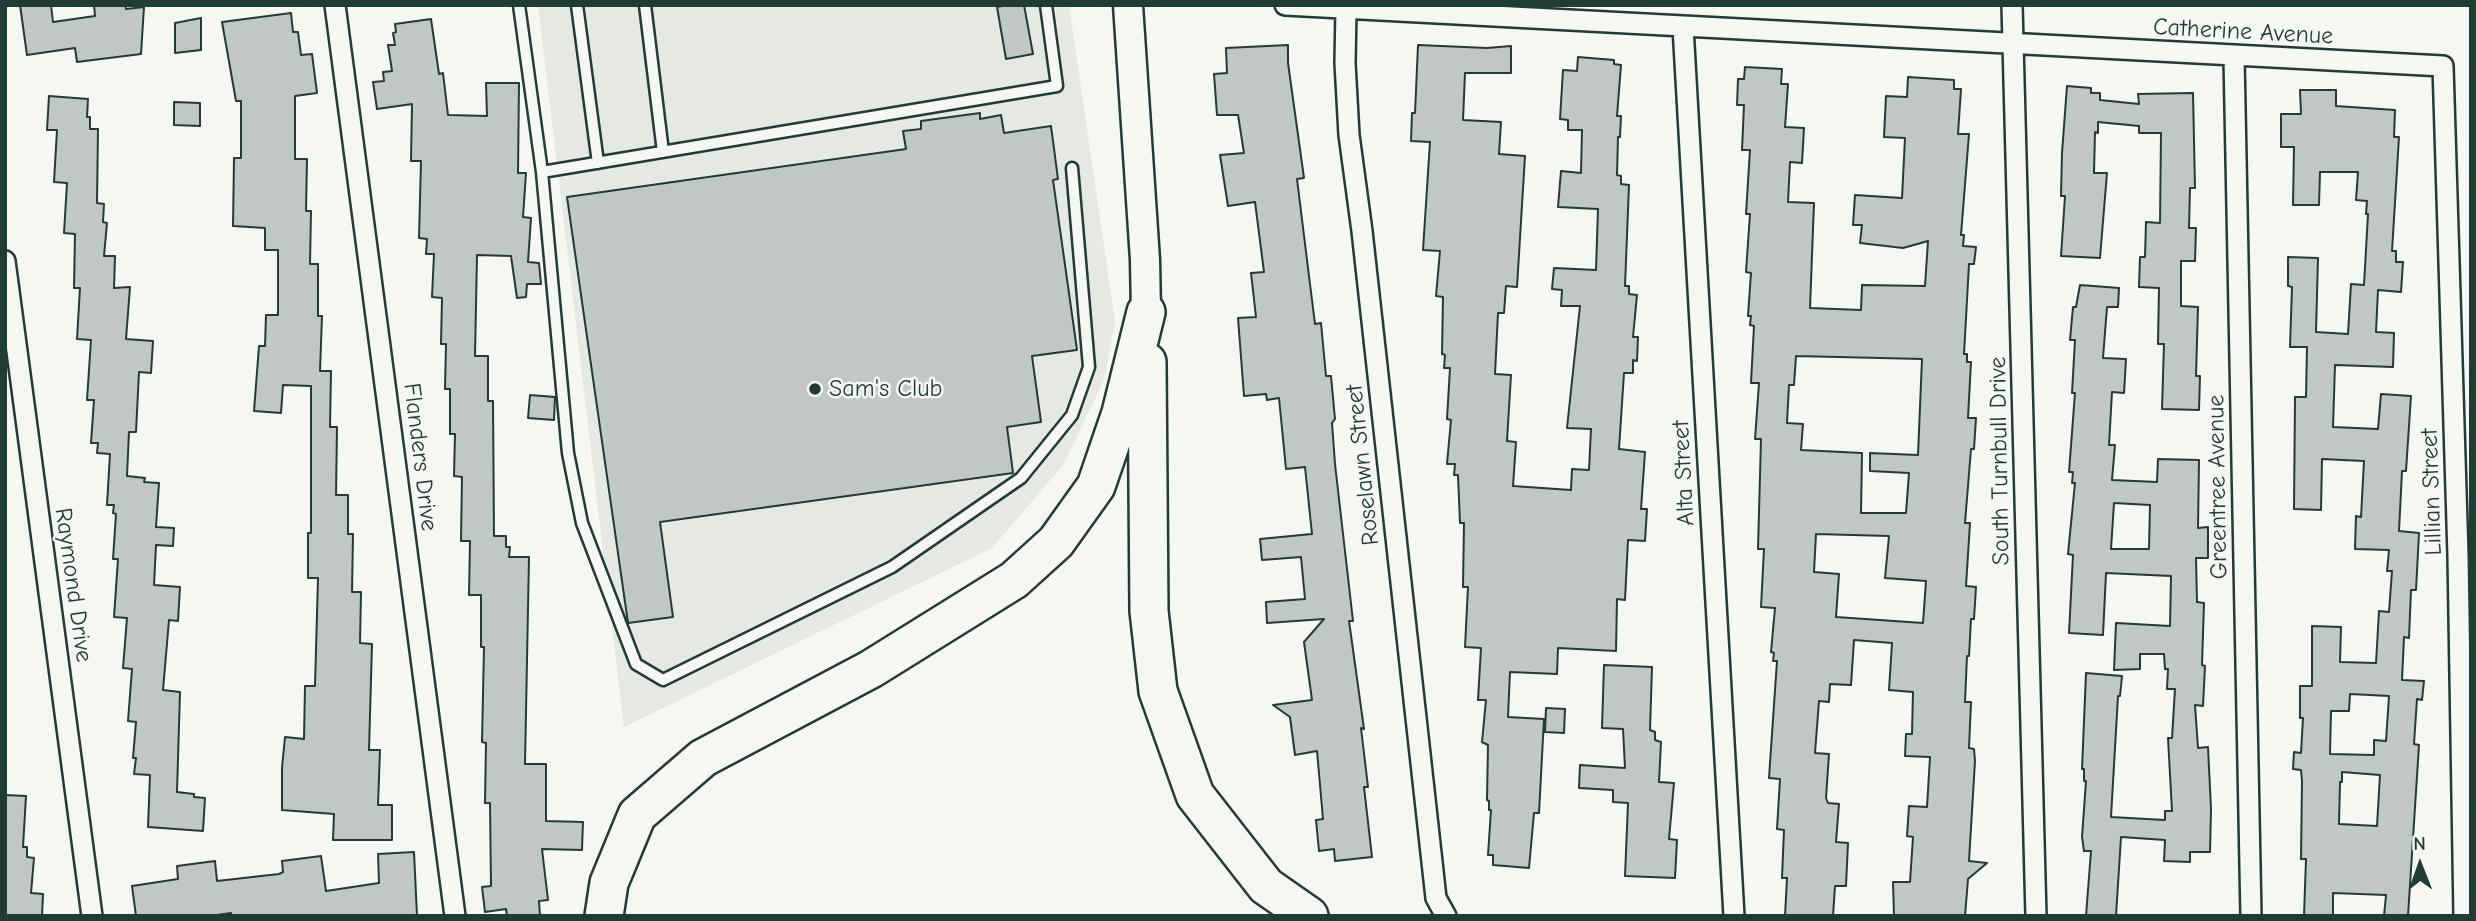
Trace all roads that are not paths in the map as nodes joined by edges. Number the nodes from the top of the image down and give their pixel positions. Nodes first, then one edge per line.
1 (335, 5) edge
2 (519, 5) edge
3 (577, 5) edge
4 (645, 5) edge
5 (1046, 5) edge
6 (1128, 5) edge
7 (1284, 5) edge
8 (2012, 5) edge
9 (1346, 10) junction
10 (1683, 27) junction
11 (2014, 43) junction
12 (2234, 57) junction
13 (2443, 66) joint
14 (663, 152) junction
15 (598, 163) junction
16 (1072, 168) dead end
17 (542, 172) junction
18 (5, 261) edge
19 (1146, 312) junction
20 (2464, 556) edge
21 (1445, 914) edge
22 (92, 916) edge
23 (455, 916) edge
24 (604, 916) edge
25 (1309, 916) edge
26 (1734, 916) edge
27 (2036, 916) edge
28 (2251, 916) edge
29 (2464, 916) edge

1 - 23 street, Flanders Drive
2 - 17 lane
3 - 15 lane
4 - 14 lane
5 - 14 lane
6 - 19 street
7 - 9 street, Catherine Avenue
8 - 11 street, South Turnbull Drive
9 - 10 street, Catherine Avenue
9 - 21 street, Roselawn Street
10 - 11 street, Catherine Avenue
10 - 26 street, Alta Street
11 - 12 street, Catherine Avenue
11 - 27 street, South Turnbull Drive
12 - 13 street, Catherine Avenue
12 - 28 street, Greentree Avenue
13 - 20 street, Lillian Street
14 - 15 lane
15 - 17 lane
16 - 17 lane
18 - 22 street, Raymond Drive
19 - 24 highway
19 - 25 highway
20 - 29 street, Lillian Street

